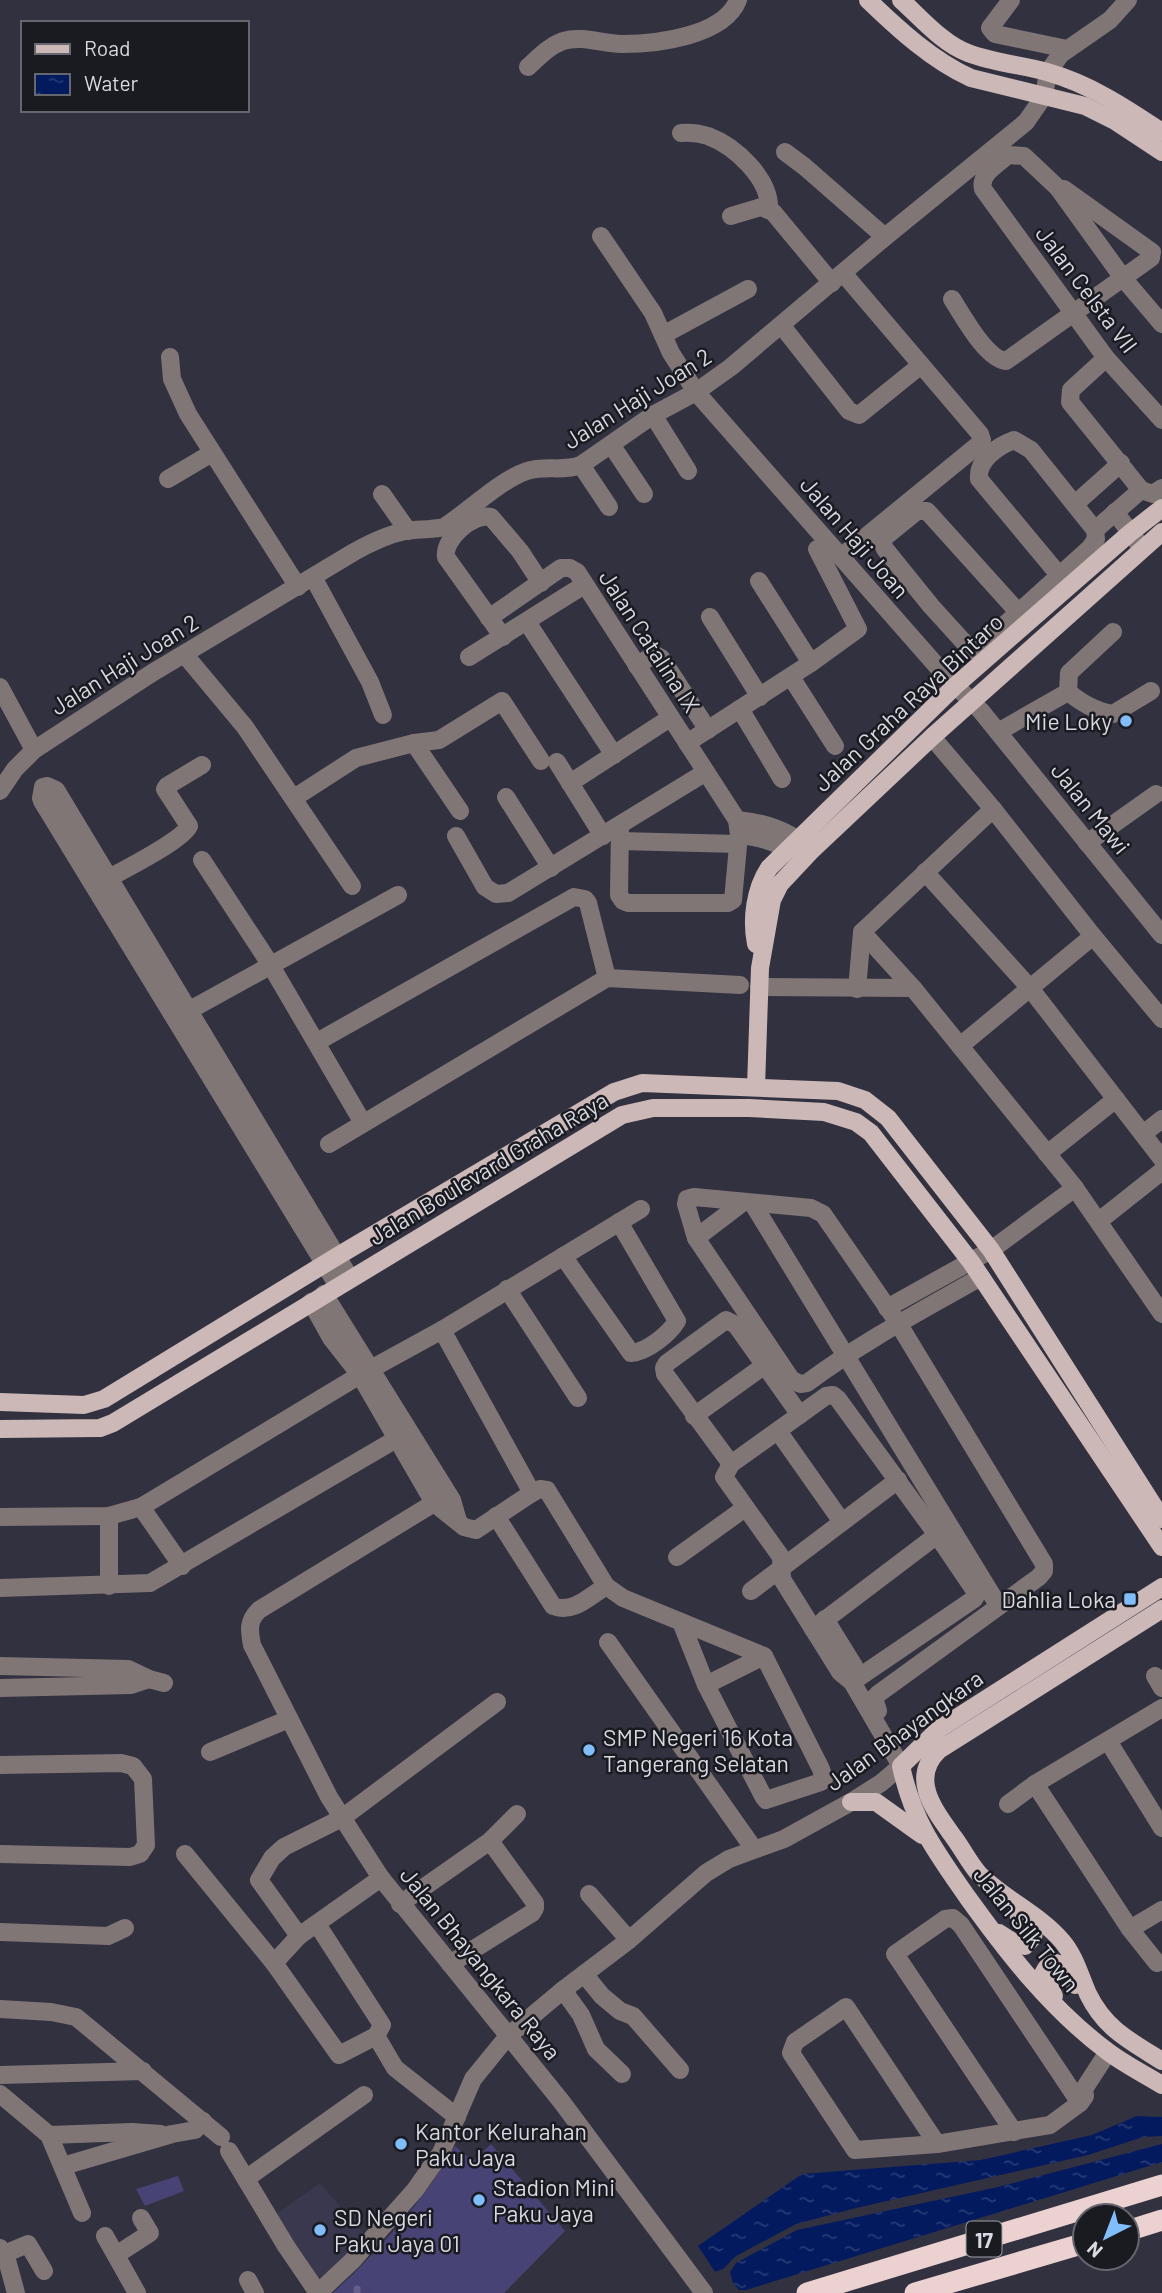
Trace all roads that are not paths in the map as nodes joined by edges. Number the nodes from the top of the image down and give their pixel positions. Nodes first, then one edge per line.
1 (738, 0) edge
2 (868, 0) edge
3 (901, 0) edge
4 (1011, 0) edge
5 (1128, 0) edge
6 (1067, 49) junction
7 (528, 67) dead end
8 (1048, 72) junction
9 (1044, 96) junction
10 (1162, 132) edge
11 (681, 133) dead end
12 (785, 152) dead end
13 (1162, 152) edge
14 (1058, 188) junction
15 (769, 209) junction
16 (731, 216) dead end
17 (601, 236) dead end
18 (884, 237) junction
19 (838, 278) junction
20 (1123, 278) junction
21 (748, 289) dead end
22 (952, 299) dead end
23 (1073, 314) junction
24 (1162, 324) edge
25 (782, 326) junction
26 (663, 335) junction
27 (170, 357) dead end
28 (1106, 358) junction
29 (920, 365) junction
30 (696, 392) junction
31 (653, 415) junction
32 (1162, 420) edge
33 (612, 446) junction
34 (212, 453) junction
35 (1121, 463) junction
36 (581, 465) junction
37 (688, 471) dead end
38 (168, 479) dead end
39 (1162, 488) edge
40 (1141, 490) junction
41 (382, 494) dead end
42 (644, 494) dead end
43 (1075, 504) junction
44 (609, 507) dead end
45 (1121, 508) junction
46 (1162, 508) edge
47 (1136, 528) junction
48 (1095, 530) junction
49 (408, 531) junction
50 (1152, 539) edge
51 (817, 549) dead end
52 (841, 557) junction
53 (1059, 575) junction
54 (306, 582) junction
55 (759, 582) dead end
56 (541, 583) junction
57 (584, 585) junction
58 (1018, 612) junction
59 (710, 617) dead end
60 (489, 618) junction
61 (527, 622) junction
62 (1113, 632) dead end
63 (503, 637) junction
64 (185, 655) junction
65 (469, 657) dead end
66 (811, 663) junction
67 (637, 667) junction
68 (791, 677) junction
69 (955, 686) junction
70 (1151, 691) dead end
71 (1068, 692) junction
72 (760, 696) junction
73 (3, 697) edge
74 (976, 706) junction
75 (740, 709) junction
76 (383, 715) dead end
77 (670, 718) junction
78 (708, 730) junction
79 (998, 732) junction
80 (932, 737) junction
81 (414, 743) junction
82 (687, 743) junction
83 (835, 746) dead end
84 (34, 750) junction
85 (614, 755) junction
86 (202, 765) dead end
87 (706, 772) junction
88 (782, 779) dead end
89 (570, 783) junction
90 (0, 790) edge
91 (1156, 794) dead end
92 (506, 797) dead end
93 (294, 798) junction
94 (993, 809) junction
95 (460, 811) dead end
96 (738, 833) junction
97 (615, 834) junction
98 (456, 836) dead end
99 (1087, 843) junction
100 (799, 851) junction
101 (202, 860) dead end
102 (551, 868) junction
103 (925, 872) junction
104 (101, 882) junction
105 (352, 886) dead end
106 (398, 895) dead end
107 (862, 932) junction
108 (1162, 935) edge
109 (1093, 936) junction
110 (270, 964) junction
111 (607, 978) junction
112 (740, 985) dead end
113 (759, 986) junction
114 (913, 988) junction
115 (1030, 988) junction
116 (857, 989) junction
117 (181, 1014) junction
118 (1162, 1019) edge
119 (317, 1042) junction
120 (960, 1046) junction
121 (756, 1087) junction
122 (1116, 1099) junction
123 (1162, 1119) edge
124 (363, 1123) junction
125 (1143, 1134) junction
126 (329, 1144) dead end
127 (1047, 1154) junction
128 (1162, 1159) edge
129 (1162, 1171) edge
130 (1075, 1188) junction
131 (748, 1203) junction
132 (641, 1209) dead end
133 (1100, 1221) junction
134 (619, 1222) junction
135 (696, 1238) junction
136 (991, 1250) junction
137 (563, 1255) junction
138 (330, 1261) junction
139 (976, 1270) junction
140 (1162, 1281) edge
141 (507, 1289) junction
142 (330, 1290) junction
143 (1147, 1292) junction
144 (887, 1308) junction
145 (1162, 1314) edge
146 (898, 1323) junction
147 (442, 1330) junction
148 (845, 1355) junction
149 (765, 1365) junction
150 (365, 1372) junction
151 (578, 1398) dead end
152 (0, 1402) edge
153 (800, 1415) junction
154 (694, 1416) junction
155 (0, 1429) edge
156 (778, 1431) junction
157 (398, 1438) junction
158 (731, 1464) junction
159 (898, 1480) junction
160 (532, 1493) junction
161 (434, 1503) junction
162 (141, 1507) junction
163 (745, 1508) junction
164 (109, 1516) junction
165 (496, 1516) junction
166 (0, 1517) edge
167 (1162, 1519) edge
168 (458, 1521) junction
169 (842, 1522) junction
170 (937, 1535) junction
171 (1162, 1547) edge
172 (677, 1557) dead end
173 (182, 1566) junction
174 (780, 1568) junction
175 (109, 1586) junction
176 (606, 1586) junction
177 (1162, 1587) edge
178 (0, 1588) edge
179 (751, 1591) dead end
180 (998, 1605) junction
181 (1162, 1609) edge
182 (681, 1622) junction
183 (819, 1624) junction
184 (608, 1642) dead end
185 (764, 1656) junction
186 (0, 1666) edge
187 (854, 1681) junction
188 (706, 1685) junction
189 (0, 1688) edge
190 (497, 1702) dead end
191 (1162, 1708) edge
192 (878, 1711) dead end
193 (289, 1719) junction
194 (1108, 1741) junction
195 (211, 1752) dead end
196 (927, 1764) joint
197 (0, 1765) edge
198 (901, 1766) junction
199 (1035, 1784) junction
200 (852, 1802) junction
201 (1008, 1804) dead end
202 (517, 1814) dead end
203 (342, 1818) junction
204 (1162, 1828) edge
205 (927, 1840) junction
206 (490, 1841) junction
207 (754, 1849) junction
208 (0, 1854) edge
209 (185, 1854) dead end
210 (381, 1878) junction
211 (589, 1894) dead end
212 (1005, 1896) junction
213 (400, 1904) junction
214 (1162, 1910) edge
215 (317, 1924) junction
216 (987, 1924) junction
217 (125, 1928) dead end
218 (1129, 1929) junction
219 (0, 1933) edge
220 (299, 1936) junction
221 (629, 1940) junction
222 (274, 1962) junction
223 (1157, 1963) dead end
224 (450, 1965) junction
225 (584, 1974) junction
226 (563, 1990) junction
227 (0, 2009) edge
228 (1097, 2010) junction
229 (1069, 2019) junction
230 (376, 2036) junction
231 (509, 2036) junction
232 (1113, 2055) junction
233 (1162, 2060) edge
234 (680, 2070) dead end
235 (143, 2071) junction
236 (622, 2074) dead end
237 (0, 2075) edge
238 (1162, 2085) edge
239 (0, 2094) edge
240 (364, 2095) dead end
241 (1083, 2099) junction
242 (457, 2117) junction
243 (203, 2121) junction
244 (1014, 2132) junction
245 (172, 2134) junction
246 (49, 2135) junction
247 (937, 2144) junction
248 (63, 2166) junction
249 (247, 2178) junction
250 (1162, 2185) edge
251 (82, 2213) dead end
252 (141, 2218) dead end
253 (1162, 2220) edge
254 (1141, 2227) edge
255 (105, 2235) dead end
256 (1071, 2247) edge
257 (2, 2251) edge
258 (116, 2255) junction
259 (44, 2271) dead end
260 (16, 2293) edge
261 (137, 2293) edge
262 (318, 2293) edge
263 (704, 2293) edge
264 (807, 2293) edge
265 (915, 2293) edge

1 - 7 street
2 - 9 main road
3 - 8 main road
4 - 6 street
5 - 6 street
6 - 8 street
8 - 9 street
8 - 10 main road
9 - 13 main road
9 - 18 street, Jalan Haji Joan 2
11 - 15 street
12 - 18 street
14 - 20 street
14 - 20 street
14 - 23 street, Jalan Celsta VII
15 - 16 street
15 - 19 street
17 - 26 street, Jalan Haji Joan
18 - 19 street, Jalan Haji Joan 2
19 - 25 street, Jalan Haji Joan 2
19 - 29 street
20 - 23 street
20 - 24 street
21 - 26 street
22 - 23 street
23 - 28 street, Jalan Celsta VII
25 - 29 street
25 - 30 street, Jalan Haji Joan 2
26 - 30 street, Jalan Haji Joan
27 - 34 street
28 - 32 street, Jalan Celsta VII
28 - 35 street
29 - 52 street
30 - 31 street, Jalan Haji Joan 2
30 - 52 street, Jalan Haji Joan
31 - 33 street, Jalan Haji Joan 2
31 - 37 street
33 - 36 street, Jalan Haji Joan 2
33 - 42 street
34 - 38 street
34 - 54 street
35 - 40 street
35 - 43 street
36 - 44 street
36 - 49 street, Jalan Haji Joan 2
39 - 40 street
40 - 45 street
41 - 49 street
43 - 48 street
43 - 53 street
45 - 47 street
45 - 48 street
46 - 47 main road, Jalan Graha Raya Bintaro
47 - 50 street
47 - 69 main road, Jalan Graha Raya Bintaro
48 - 53 street
49 - 54 street, Jalan Haji Joan 2
50 - 74 main road, Jalan Graha Raya Bintaro
51 - 66 street
52 - 69 street, Jalan Haji Joan
53 - 58 street
54 - 64 street, Jalan Haji Joan 2
54 - 76 street
55 - 66 street
56 - 57 street, Jalan Catalina IX
56 - 60 street
56 - 60 street
57 - 61 street
57 - 67 street, Jalan Catalina IX
58 - 58 street
59 - 72 street
60 - 63 street
61 - 63 street
61 - 85 street
62 - 71 street
63 - 65 street
64 - 84 street, Jalan Haji Joan 2
64 - 93 street
66 - 68 street
67 - 77 street, Jalan Catalina IX
67 - 78 street
68 - 72 street
68 - 83 street
69 - 74 street, Jalan Haji Joan
69 - 100 main road, Jalan Graha Raya Bintaro
70 - 71 street
71 - 79 street
72 - 75 street
73 - 84 street
74 - 79 street, Jalan Mawi
74 - 80 main road, Jalan Graha Raya Bintaro
75 - 78 street
75 - 88 street
77 - 82 street, Jalan Catalina IX
77 - 85 street
78 - 82 street
79 - 99 street, Jalan Mawi
80 - 94 street
80 - 100 main road, Jalan Graha Raya Bintaro
81 - 89 street
81 - 93 street
81 - 95 street
82 - 87 street, Jalan Catalina IX
84 - 90 street, Jalan Haji Joan 2
85 - 89 street
86 - 104 street
87 - 96 street, Jalan Catalina IX
87 - 97 street
89 - 97 street
91 - 99 street
92 - 102 street
93 - 105 street
94 - 103 street
94 - 109 street
96 - 97 street
96 - 97 street
96 - 100 street
97 - 102 street
98 - 102 street
99 - 108 street, Jalan Mawi
100 - 113 main road, Jalan Graha Raya Bintaro
101 - 110 street
103 - 107 street
103 - 115 street
104 - 104 street
104 - 117 street
106 - 110 street
107 - 114 street
107 - 116 street
109 - 115 street
109 - 118 street
110 - 117 street
110 - 119 street
111 - 112 street
111 - 119 street
111 - 124 street
113 - 116 street
113 - 121 main road, Jalan Graha Raya Bintaro
114 - 116 street
114 - 120 street
115 - 120 street
115 - 122 street
117 - 138 street
119 - 124 street
120 - 127 street
121 - 136 main road, Jalan Boulevard Graha Raya
121 - 138 main road, Jalan Boulevard Graha Raya
122 - 125 street
122 - 127 street
123 - 125 street
124 - 126 street
125 - 128 street
127 - 130 street
129 - 133 street
130 - 133 street
130 - 136 street
131 - 135 street
131 - 135 street
131 - 144 street
131 - 148 street
132 - 134 street
133 - 143 street
134 - 137 street
134 - 137 street
135 - 148 street
136 - 139 street
136 - 167 main road, Jalan Boulevard Graha Raya
137 - 141 street
138 - 142 street
138 - 152 main road, Jalan Boulevard Graha Raya
139 - 142 main road, Jalan Boulevard Graha Raya
139 - 144 street
139 - 146 street
139 - 171 main road, Jalan Boulevard Graha Raya
140 - 143 street
141 - 147 street
141 - 151 street
142 - 150 street
142 - 155 main road, Jalan Boulevard Graha Raya
143 - 145 street
144 - 146 street
146 - 148 street
146 - 180 street
147 - 150 street
147 - 160 street
148 - 180 street
149 - 153 street
149 - 154 street
149 - 154 street
150 - 157 street
150 - 162 street
150 - 168 street
153 - 156 street
153 - 159 street
154 - 158 street
156 - 158 street
156 - 169 street
157 - 161 street
157 - 173 street
158 - 163 street
159 - 169 street
159 - 170 street
160 - 165 street
160 - 176 street
161 - 168 street
161 - 193 street, Jalan Bhayangkara Raya
162 - 164 street
162 - 173 street
163 - 172 street
163 - 174 street
164 - 166 street
164 - 175 street
165 - 168 street
165 - 176 street
169 - 174 street
170 - 183 street
170 - 187 street
173 - 175 street
174 - 179 street
174 - 183 street
175 - 178 street
176 - 182 street
177 - 198 main road, Jalan Bhayangkara
180 - 192 street
181 - 196 main road, Jalan Bhayangkara
182 - 185 street
182 - 188 street
183 - 187 street
184 - 207 street
185 - 188 street
185 - 188 street
186 - 189 street
187 - 198 street
190 - 203 street
191 - 194 street
193 - 195 street
193 - 203 street, Jalan Bhayangkara Raya
194 - 199 street
194 - 204 street
196 - 212 main road, Jalan Silk Town
197 - 208 street
198 - 200 street, Jalan Bhayangkara
198 - 205 main road, Jalan Silk Town
199 - 201 street
199 - 218 street
200 - 205 main road
200 - 207 street, Jalan Bhayangkara
202 - 206 street
203 - 210 street, Jalan Bhayangkara Raya
203 - 220 street
205 - 216 main road, Jalan Silk Town
206 - 213 street
206 - 224 street
207 - 221 street, Jalan Bhayangkara
209 - 222 street
210 - 213 street, Jalan Bhayangkara Raya
210 - 215 street
211 - 221 street
212 - 216 main road
212 - 228 main road, Jalan Silk Town
213 - 224 street, Jalan Bhayangkara Raya
214 - 218 street
215 - 220 street
215 - 230 street
216 - 229 main road, Jalan Silk Town
217 - 219 street
218 - 223 street
220 - 222 street
221 - 225 street, Jalan Bhayangkara
222 - 230 street
224 - 231 street, Jalan Bhayangkara Raya
225 - 226 street, Jalan Bhayangkara
225 - 234 street
226 - 231 street, Jalan Bhayangkara
226 - 236 street
227 - 235 street
228 - 229 main road
228 - 233 main road, Jalan Silk Town
229 - 232 main road, Jalan Silk Town
230 - 242 street
231 - 242 street, Jalan Bhayangkara
231 - 263 street, Jalan Bhayangkara Raya
232 - 238 main road, Jalan Silk Town
232 - 241 street
235 - 237 street
235 - 243 street
239 - 246 street
240 - 249 street
241 - 244 street
241 - 244 street
242 - 262 street, Jalan Bhayangkara
243 - 245 street
243 - 249 street
244 - 247 street
245 - 246 street
245 - 248 street
246 - 248 street
247 - 247 street
248 - 251 street
249 - 262 street
250 - 264 highway, 17
252 - 258 street
253 - 254 highway
255 - 258 street
256 - 265 highway, 17
257 - 259 street
257 - 260 street
258 - 261 street

